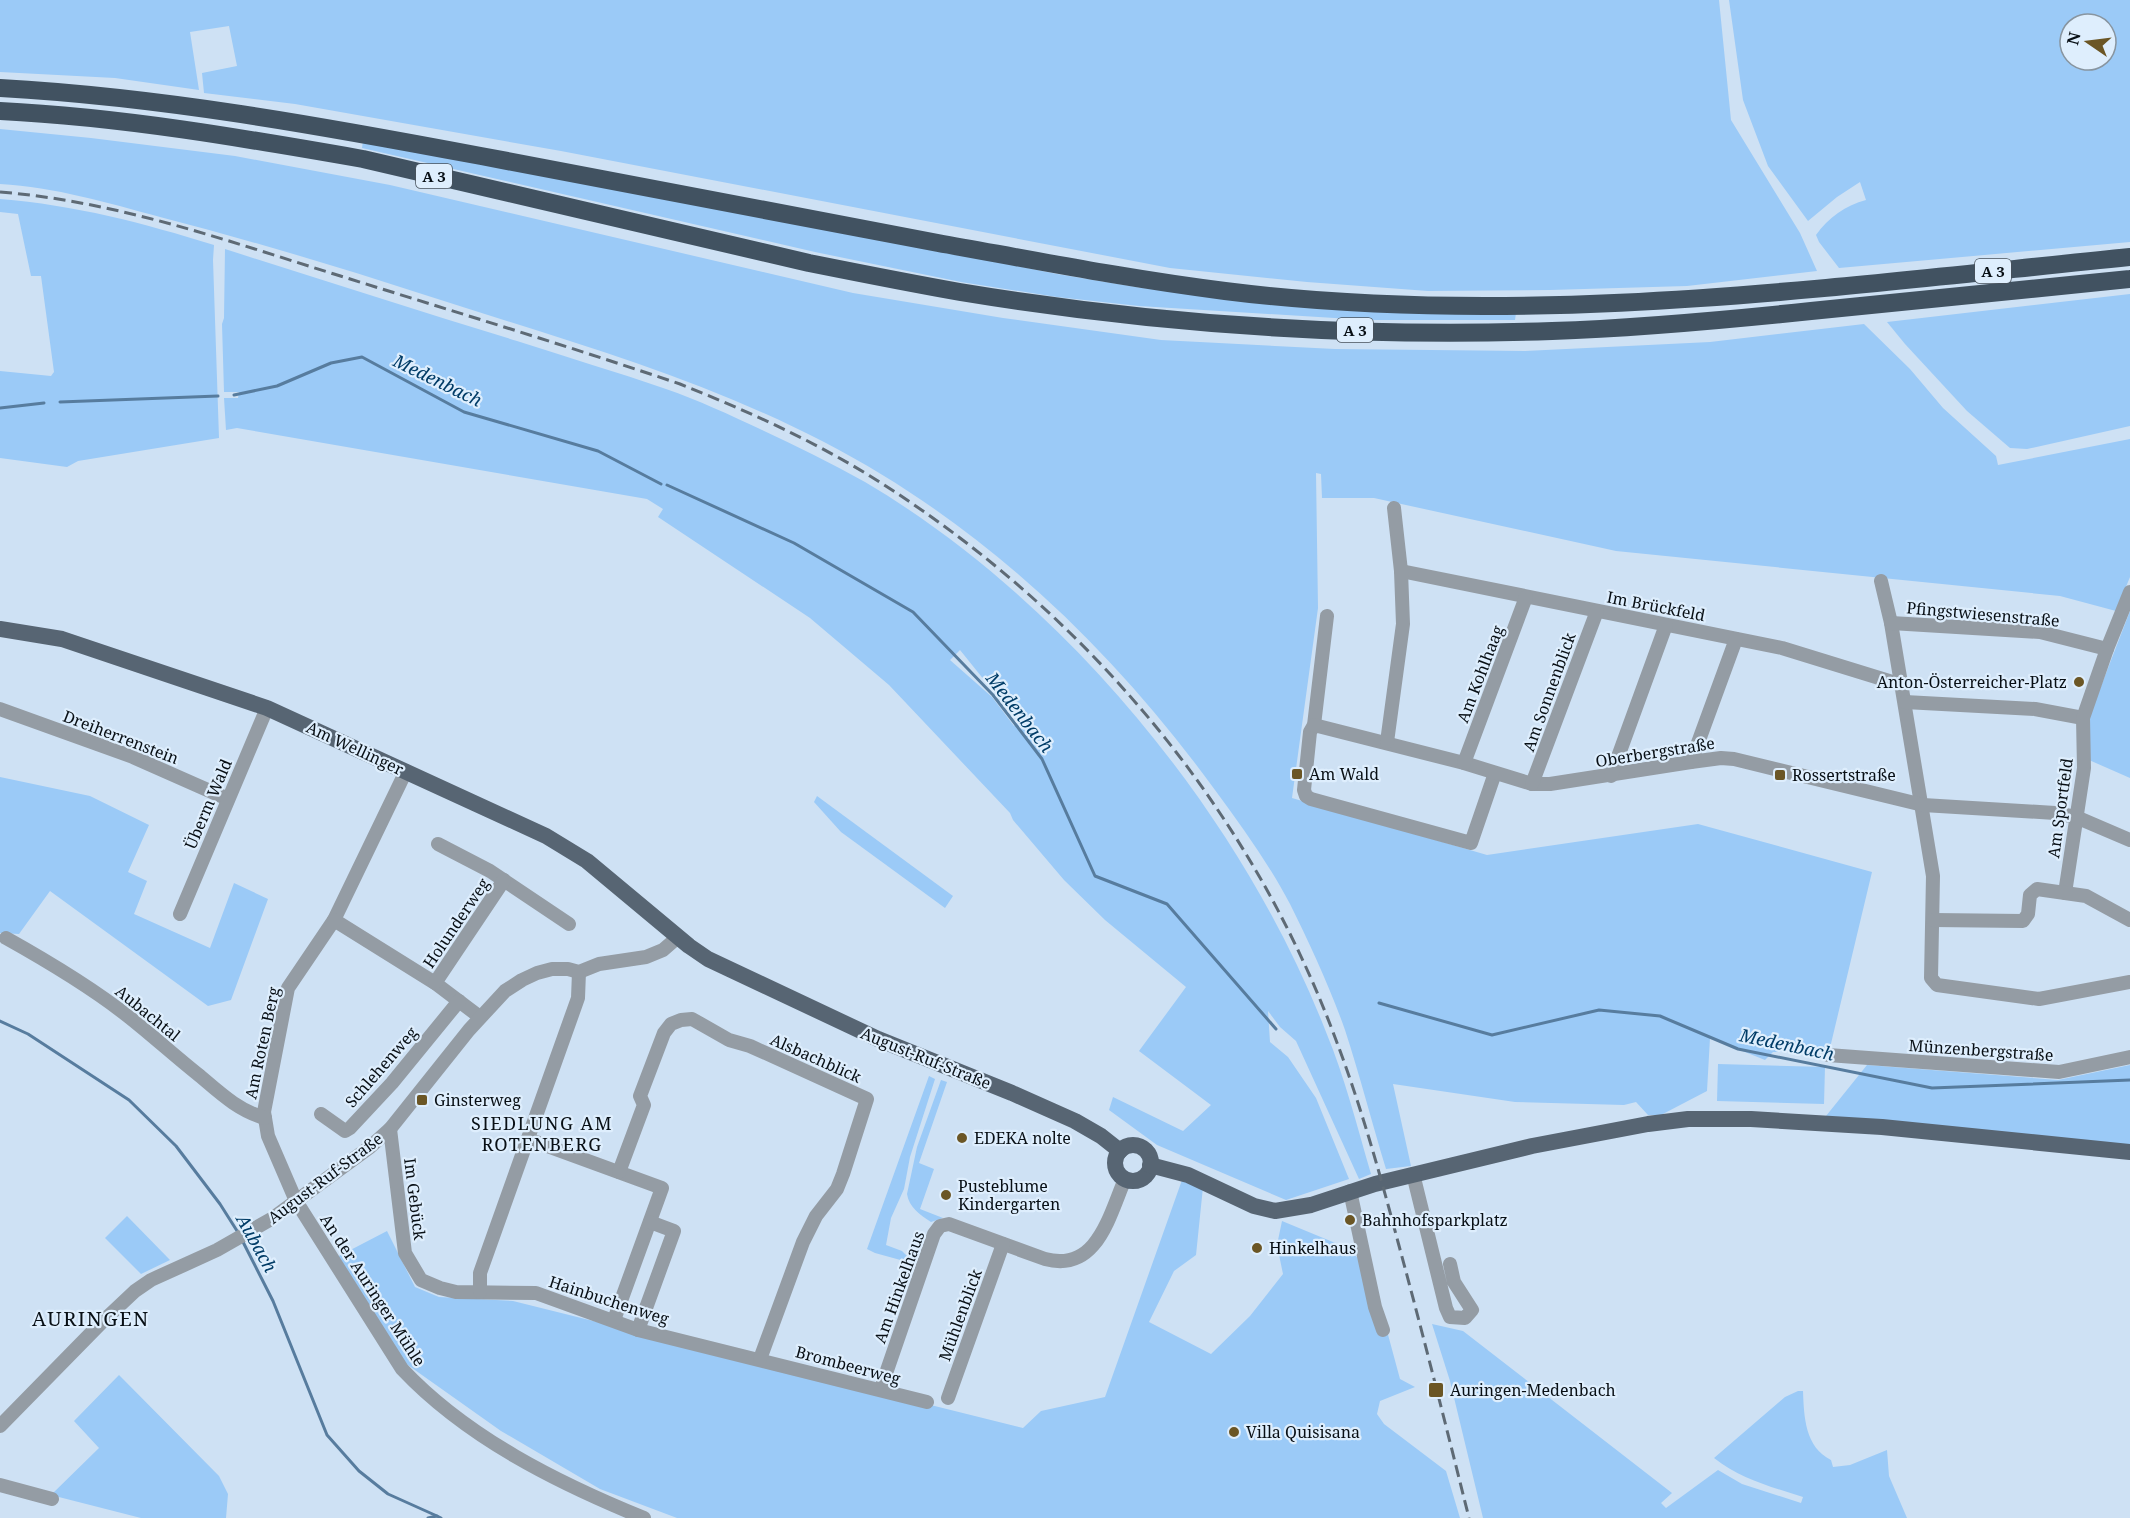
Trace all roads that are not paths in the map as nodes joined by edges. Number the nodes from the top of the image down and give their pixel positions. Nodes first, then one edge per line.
1 (0, 88) edge
2 (0, 111) edge
3 (2130, 257) edge
4 (2130, 279) edge
5 (1394, 508) dead end
6 (1401, 571) junction
7 (1881, 581) dead end
8 (2130, 592) edge
9 (1526, 597) junction
10 (1597, 611) junction
11 (1327, 616) dead end
12 (1891, 623) junction
13 (1666, 625) junction
14 (0, 629) edge
15 (1736, 639) junction
16 (2107, 648) junction
17 (1902, 685) junction
18 (1905, 702) junction
19 (267, 708) junction
20 (0, 709) edge
21 (2083, 718) junction
22 (1314, 725) junction
23 (1387, 742) junction
24 (1691, 762) junction
25 (1464, 763) junction
26 (406, 771) junction
27 (1495, 773) junction
28 (1611, 776) junction
29 (1532, 784) junction
30 (228, 799) junction
31 (1923, 805) junction
32 (2076, 817) junction
33 (2130, 840) edge
34 (438, 844) dead end
35 (504, 880) junction
36 (2065, 893) junction
37 (180, 914) dead end
38 (334, 920) junction
39 (1933, 920) junction
40 (2130, 920) edge
41 (569, 924) dead end
42 (678, 937) junction
43 (6, 938) dead end
44 (729, 969) joint
45 (579, 972) junction
46 (2130, 982) edge
47 (435, 983) junction
48 (459, 1001) junction
49 (480, 1017) junction
50 (1828, 1054) dead end
51 (2130, 1057) edge
52 (321, 1114) dead end
53 (265, 1118) junction
54 (390, 1129) junction
55 (528, 1139) junction
56 (1120, 1151) junction
57 (2130, 1152) edge
58 (1150, 1166) junction
59 (619, 1172) junction
60 (1413, 1174) junction
61 (1125, 1179) junction
62 (1350, 1191) junction
63 (296, 1202) junction
64 (650, 1222) junction
65 (1003, 1244) junction
66 (1450, 1264) dead end
67 (480, 1292) junction
68 (614, 1320) junction
69 (638, 1330) junction
70 (1383, 1330) dead end
71 (760, 1359) junction
72 (883, 1382) dead end
73 (948, 1398) dead end
74 (927, 1402) dead end
75 (0, 1426) edge
76 (0, 1485) edge
77 (52, 1499) dead end
78 (644, 1518) edge

1 - 3 highway, A 3
2 - 4 highway, A 3
5 - 6 street
6 - 9 street, Im Brückfeld
6 - 23 street
7 - 12 street
8 - 16 street, Am Sportfeld
9 - 10 street, Im Brückfeld
9 - 25 street, Am Kohlhaag
10 - 13 street, Im Brückfeld
10 - 29 street, Am Sonnenblick
11 - 22 street
12 - 16 street, Pfingstwiesenstraße
12 - 17 street
13 - 15 street, Im Brückfeld
13 - 28 street
14 - 19 main road, Am Wellinger
15 - 17 street, Im Brückfeld
15 - 24 street
16 - 21 street, Am Sportfeld
17 - 18 street
18 - 21 street
18 - 31 street
19 - 26 main road, Am Wellinger
19 - 30 street, Überm Wald
20 - 30 street, Dreiherrenstein
21 - 32 street, Am Sportfeld
22 - 23 street, Oberbergstraße
22 - 27 street
23 - 25 street, Oberbergstraße
24 - 28 street, Oberbergstraße
24 - 31 street, Oberbergstraße
25 - 27 street, Oberbergstraße
26 - 38 street, Am Roten Berg
26 - 42 main road, Am Wellinger
27 - 29 street, Oberbergstraße
28 - 29 street, Oberbergstraße
30 - 37 street, Überm Wald
31 - 32 street, Oberbergstraße
31 - 39 street
32 - 33 street, Oberbergstraße
32 - 36 street, Am Sportfeld
34 - 35 street, Holunderweg
35 - 41 street, Holunderweg
35 - 47 street, Holunderweg
36 - 39 street
36 - 40 street
38 - 47 street
38 - 53 street, Am Roten Berg
39 - 46 street
42 - 44 main road, Am Wellinger
42 - 45 street, August-Ruf-Straße
43 - 53 street, Aubachtal
44 - 56 main road, August-Ruf-Straße
45 - 49 street, August-Ruf-Straße
45 - 55 street
47 - 48 street
48 - 49 street
48 - 52 street, Schlehenweg
49 - 54 street, August-Ruf-Straße
50 - 51 street, Münzenbergstraße
53 - 63 street, Am Roten Berg
54 - 63 street, August-Ruf-Straße
54 - 67 street, Im Gebück
55 - 59 street
55 - 67 street
56 - 58 main road
56 - 61 main road
57 - 60 main road
58 - 61 main road
58 - 62 main road
59 - 64 street
59 - 71 street, Alsbachblick
60 - 62 main road
60 - 66 street
61 - 65 street, Am Hinkelhaus
62 - 70 street
63 - 75 street, August-Ruf-Straße
63 - 78 street, An der Auringer Mühle
64 - 68 street
64 - 69 street
65 - 72 street, Am Hinkelhaus
65 - 73 street, Mühlenblick
67 - 68 street, Hainbuchenweg
68 - 69 street, Hainbuchenweg
69 - 71 street, Hainbuchenweg
71 - 74 street, Brombeerweg
76 - 77 street

